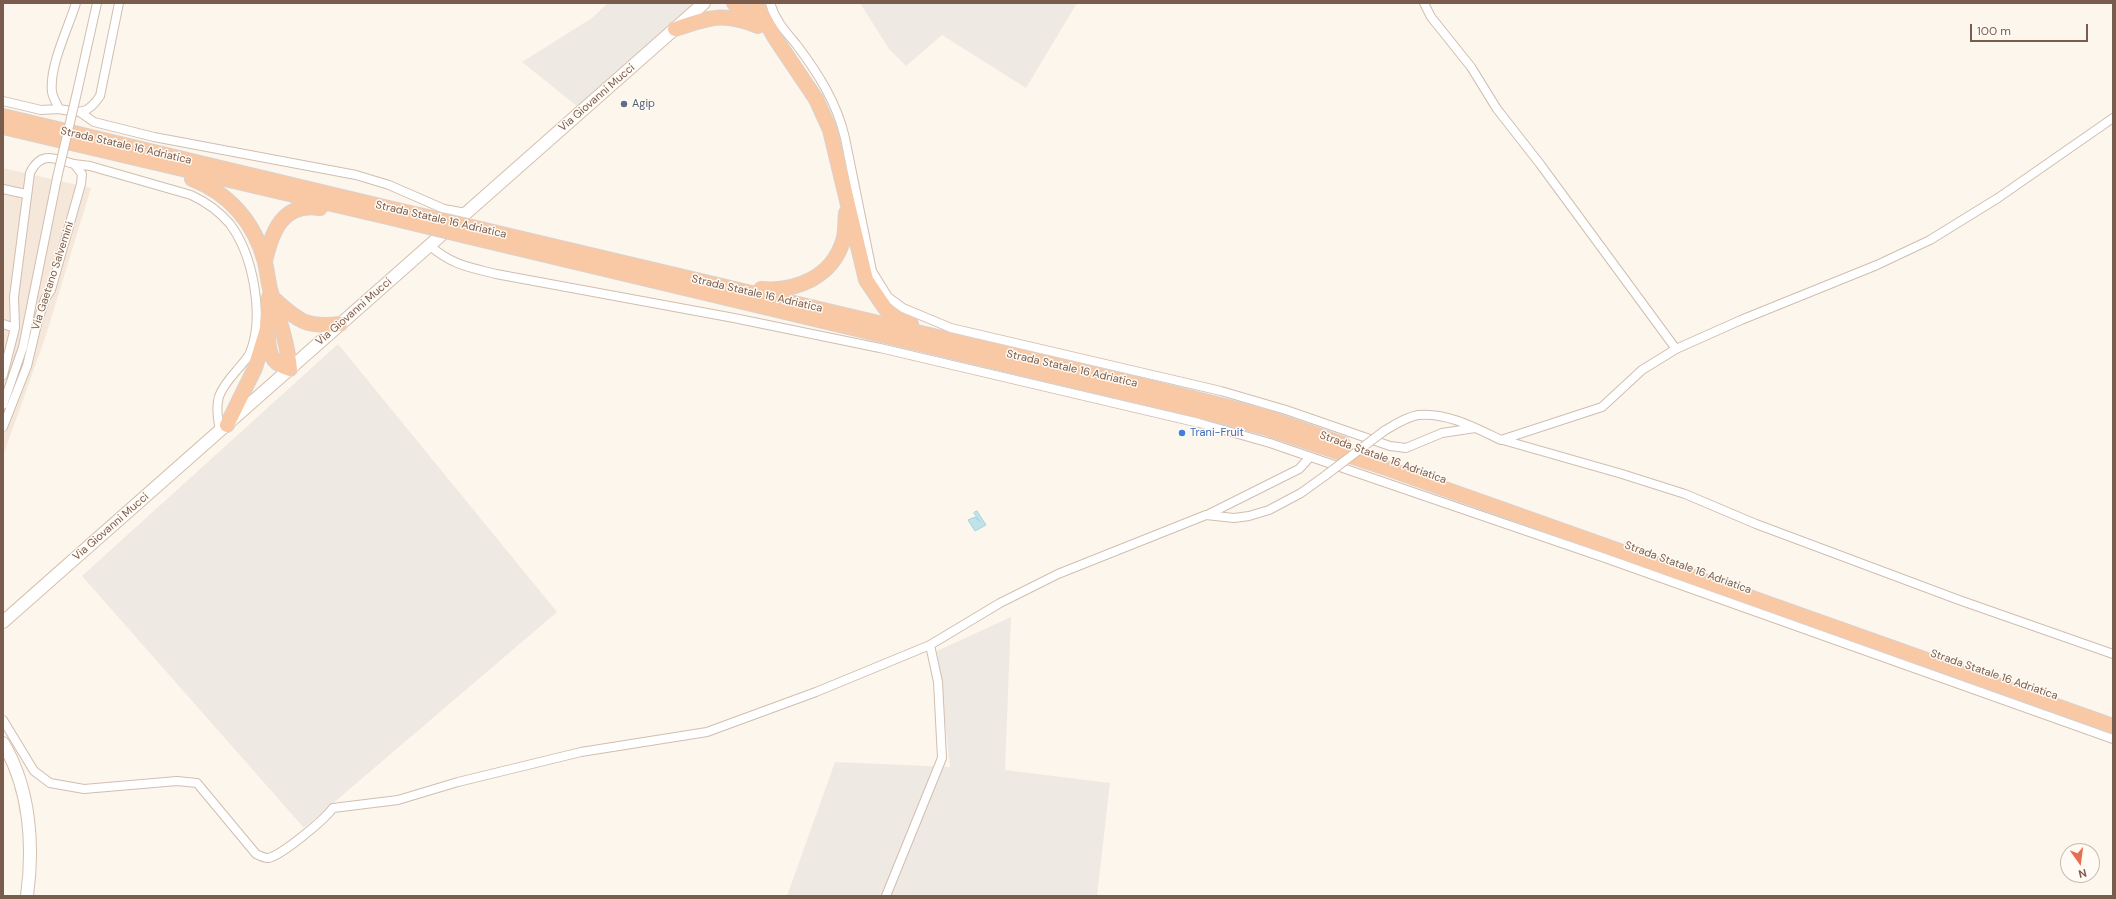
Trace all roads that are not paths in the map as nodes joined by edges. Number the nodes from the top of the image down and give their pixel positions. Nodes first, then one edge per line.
1 (76, 3) edge
2 (97, 3) edge
3 (119, 3) edge
4 (704, 3) edge
5 (734, 3) edge
6 (1424, 3) edge
7 (761, 10) edge
8 (676, 29) junction
9 (3, 101) edge
10 (59, 109) junction
11 (81, 113) junction
12 (3, 116) edge
13 (2113, 118) edge
14 (3, 127) edge
15 (74, 164) junction
16 (172, 167) junction
17 (3, 189) edge
18 (26, 194) junction
19 (848, 201) junction
20 (466, 213) junction
21 (396, 215) junction
22 (469, 232) junction
23 (430, 245) junction
24 (265, 261) junction
25 (647, 269) junction
26 (271, 292) junction
27 (3, 324) edge
28 (340, 324) junction
29 (15, 328) junction
30 (267, 329) junction
31 (965, 343) junction
32 (1676, 350) junction
33 (290, 369) junction
34 (3, 375) edge
35 (3, 405) edge
36 (3, 427) edge
37 (223, 428) junction
38 (1474, 428) junction
39 (1501, 440) junction
40 (1310, 457) junction
41 (1206, 515) junction
42 (3, 622) edge
43 (930, 645) junction
44 (2113, 654) edge
45 (2113, 717) edge
46 (3, 720) edge
47 (2113, 726) edge
48 (2113, 739) edge
49 (5, 746) edge
50 (28, 896) edge
51 (886, 896) edge

1 - 10 street
2 - 35 street, Via Gaetano Salvemini, bridge
3 - 11 street
4 - 8 main road, Via Giovanni Mucci
5 - 7 highway
6 - 32 street
7 - 8 highway
7 - 19 highway
7 - 38 street
8 - 20 main road, Via Giovanni Mucci
9 - 10 street
10 - 11 street
11 - 20 street
12 - 21 highway, Strada Statale 16 Adriatica
13 - 32 street
14 - 16 highway, Strada Statale 16 Adriatica
15 - 18 street, Via Gaetano Salvemini
15 - 36 street, Via Gaetano Salvemini
15 - 37 street
16 - 21 highway, Strada Statale 16 Adriatica
16 - 24 highway
17 - 18 street
18 - 29 street, Via Gaetano Salvemini
19 - 25 highway
19 - 31 highway
20 - 23 main road, Via Giovanni Mucci
21 - 22 highway, Strada Statale 16 Adriatica, bridge
21 - 24 highway
22 - 25 highway, Strada Statale 16 Adriatica
22 - 47 highway, Strada Statale 16 Adriatica
23 - 28 main road, Via Giovanni Mucci
23 - 40 street
24 - 26 highway
25 - 31 highway, Strada Statale 16 Adriatica
26 - 28 highway
26 - 30 highway
26 - 33 highway
27 - 29 street
28 - 33 main road, Via Giovanni Mucci
29 - 34 street, Via Gaetano Salvemini
30 - 33 highway
30 - 37 highway
31 - 45 highway, Strada Statale 16 Adriatica
32 - 39 street
33 - 37 main road, Via Giovanni Mucci
37 - 42 main road, Via Giovanni Mucci
38 - 39 street
38 - 41 street, bridge
39 - 44 street
40 - 41 street
40 - 48 street
41 - 43 street
43 - 46 street
43 - 51 street
49 - 50 main road

